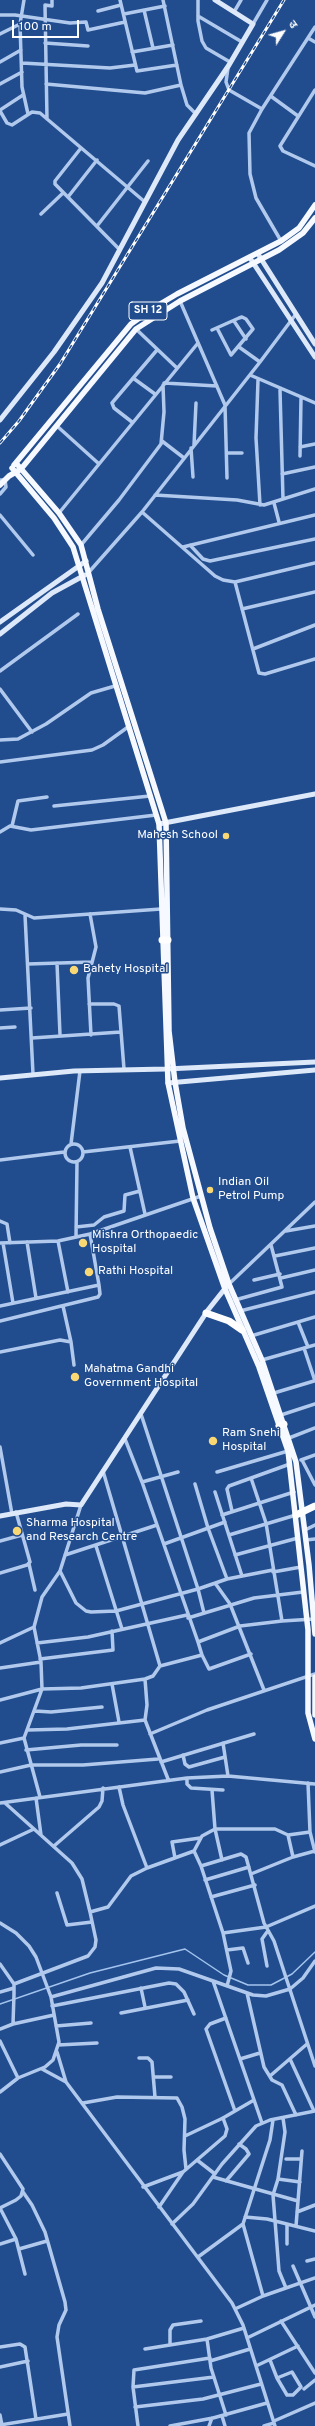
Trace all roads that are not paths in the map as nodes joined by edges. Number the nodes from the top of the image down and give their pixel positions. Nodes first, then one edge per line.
1 (24, 0) edge
2 (52, 0) edge
3 (120, 0) edge
4 (163, 0) edge
5 (198, 0) edge
6 (215, 0) edge
7 (241, 0) edge
8 (267, 0) edge
9 (121, 5) junction
10 (165, 6) junction
11 (144, 10) junction
12 (98, 11) dead end
13 (234, 12) junction
14 (124, 14) junction
15 (0, 15) edge
16 (198, 16) junction
17 (20, 17) junction
18 (45, 21) junction
19 (125, 22) junction
20 (20, 24) junction
21 (252, 24) junction
22 (315, 27) edge
23 (0, 34) edge
24 (308, 38) junction
25 (242, 42) junction
26 (315, 42) edge
27 (46, 43) junction
28 (173, 45) junction
29 (88, 46) dead end
30 (152, 48) junction
31 (21, 50) junction
32 (132, 52) junction
33 (0, 62) edge
34 (22, 63) junction
35 (46, 64) junction
36 (229, 64) junction
37 (135, 65) junction
38 (176, 65) junction
39 (22, 72) junction
40 (0, 84) edge
41 (46, 84) junction
42 (181, 85) junction
43 (315, 90) edge
44 (23, 95) junction
45 (272, 97) junction
46 (262, 109) junction
47 (0, 110) edge
48 (28, 114) junction
49 (196, 114) junction
50 (298, 116) junction
51 (47, 119) junction
52 (81, 148) junction
53 (97, 160) junction
54 (148, 161) dead end
55 (315, 166) edge
56 (127, 186) junction
57 (63, 193) junction
58 (68, 197) junction
59 (145, 202) junction
60 (315, 206) edge
61 (41, 214) dead end
62 (315, 218) edge
63 (97, 226) junction
64 (281, 241) junction
65 (120, 250) junction
66 (258, 254) junction
67 (250, 258) junction
68 (262, 260) junction
69 (254, 265) junction
70 (180, 301) junction
71 (296, 314) junction
72 (234, 321) junction
73 (290, 321) junction
74 (217, 328) junction
75 (136, 329) junction
76 (212, 330) dead end
77 (246, 339) junction
78 (198, 343) junction
79 (315, 344) edge
80 (239, 347) junction
81 (157, 350) junction
82 (315, 356) edge
83 (260, 362) junction
84 (177, 368) junction
85 (250, 375) junction
86 (133, 378) junction
87 (258, 380) junction
88 (164, 384) junction
89 (217, 386) junction
90 (280, 390) junction
91 (155, 394) junction
92 (301, 398) junction
93 (196, 402) dead end
94 (315, 404) edge
95 (225, 405) junction
96 (0, 420) edge
97 (132, 422) junction
98 (57, 426) junction
99 (162, 441) junction
100 (315, 444) edge
101 (192, 447) junction
102 (300, 447) junction
103 (227, 453) junction
104 (242, 453) dead end
105 (300, 456) dead end
106 (184, 458) junction
107 (98, 463) junction
108 (14, 465) junction
109 (315, 467) edge
110 (19, 471) junction
111 (282, 474) junction
112 (193, 477) dead end
113 (227, 478) dead end
114 (5, 479) edge
115 (0, 485) edge
116 (315, 489) edge
117 (0, 494) edge
118 (155, 495) junction
119 (283, 499) junction
120 (274, 503) junction
121 (260, 505) junction
122 (142, 512) junction
123 (59, 513) junction
124 (0, 515) edge
125 (315, 515) edge
126 (279, 522) junction
127 (315, 539) edge
128 (81, 545) junction
129 (190, 545) junction
130 (184, 547) junction
131 (33, 555) dead end
132 (86, 561) junction
133 (315, 563) edge
134 (78, 566) junction
135 (89, 572) junction
136 (82, 577) junction
137 (235, 582) junction
138 (315, 592) edge
139 (242, 609) junction
140 (78, 614) dead end
141 (0, 622) edge
142 (315, 625) edge
143 (0, 634) edge
144 (252, 649) junction
145 (315, 659) edge
146 (0, 671) edge
147 (115, 686) junction
148 (0, 689) edge
149 (128, 727) junction
150 (32, 732) junction
151 (0, 734) edge
152 (1, 740) edge
153 (0, 762) edge
154 (315, 794) edge
155 (47, 796) dead end
156 (150, 796) junction
157 (54, 806) dead end
158 (156, 816) junction
159 (166, 823) junction
160 (159, 824) junction
161 (12, 826) junction
162 (0, 832) edge
163 (0, 909) edge
164 (161, 909) junction
165 (90, 914) junction
166 (25, 916) junction
167 (165, 940) junction
168 (92, 962) junction
169 (57, 963) junction
170 (28, 964) junction
171 (89, 1004) junction
172 (31, 1008) junction
173 (0, 1010) edge
174 (15, 1027) dead end
175 (0, 1028) edge
176 (121, 1032) junction
177 (60, 1035) junction
178 (91, 1035) junction
179 (32, 1038) junction
180 (315, 1062) edge
181 (124, 1069) junction
182 (166, 1069) junction
183 (172, 1069) junction
184 (315, 1070) edge
185 (80, 1071) junction
186 (33, 1074) junction
187 (0, 1078) edge
188 (175, 1082) junction
189 (168, 1083) junction
190 (180, 1141) junction
191 (71, 1144) junction
192 (130, 1147) junction
193 (64, 1152) junction
194 (83, 1152) junction
195 (0, 1160) edge
196 (77, 1162) junction
197 (140, 1191) junction
198 (201, 1196) junction
199 (193, 1198) junction
200 (315, 1202) edge
201 (145, 1214) junction
202 (0, 1221) edge
203 (315, 1226) edge
204 (76, 1227) junction
205 (285, 1231) junction
206 (90, 1234) junction
207 (76, 1237) junction
208 (58, 1241) junction
209 (27, 1242) junction
210 (1, 1243) edge
211 (10, 1243) junction
212 (271, 1245) junction
213 (315, 1248) edge
214 (275, 1256) junction
215 (315, 1270) edge
216 (280, 1276) junction
217 (254, 1280) dead end
218 (99, 1284) junction
219 (229, 1284) junction
220 (225, 1289) junction
221 (68, 1292) junction
222 (315, 1292) edge
223 (36, 1298) junction
224 (233, 1301) junction
225 (13, 1303) junction
226 (0, 1306) edge
227 (63, 1306) junction
228 (238, 1312) junction
229 (206, 1313) junction
230 (315, 1317) edge
231 (0, 1320) edge
232 (298, 1322) junction
233 (242, 1330) junction
234 (248, 1337) junction
235 (70, 1342) junction
236 (315, 1344) edge
237 (306, 1347) junction
238 (0, 1352) edge
239 (262, 1360) junction
240 (74, 1365) dead end
241 (315, 1367) edge
242 (310, 1368) junction
243 (315, 1382) edge
244 (274, 1393) junction
245 (315, 1404) edge
246 (141, 1414) junction
247 (281, 1415) junction
248 (281, 1425) junction
249 (315, 1428) edge
250 (289, 1438) junction
251 (124, 1439) junction
252 (0, 1447) edge
253 (288, 1451) junction
254 (315, 1455) edge
255 (296, 1462) junction
256 (103, 1470) junction
257 (178, 1472) dead end
258 (218, 1472) dead end
259 (162, 1477) junction
260 (251, 1478) junction
261 (142, 1482) junction
262 (195, 1484) dead end
263 (315, 1485) edge
264 (215, 1492) dead end
265 (294, 1492) junction
266 (259, 1502) junction
267 (80, 1504) junction
268 (315, 1506) edge
269 (232, 1511) junction
270 (14, 1513) junction
271 (300, 1514) junction
272 (222, 1515) junction
273 (0, 1516) edge
274 (225, 1522) junction
275 (266, 1523) junction
276 (157, 1525) junction
277 (315, 1525) edge
278 (208, 1528) junction
279 (305, 1530) junction
280 (22, 1535) junction
281 (229, 1535) junction
282 (122, 1536) junction
283 (182, 1538) junction
284 (298, 1538) junction
285 (315, 1539) edge
286 (306, 1540) junction
287 (0, 1541) edge
288 (164, 1544) junction
289 (269, 1544) junction
290 (96, 1546) junction
291 (65, 1555) junction
292 (235, 1555) junction
293 (28, 1564) junction
294 (312, 1564) edge
295 (302, 1567) junction
296 (60, 1571) junction
297 (273, 1571) junction
298 (0, 1573) edge
299 (242, 1576) junction
300 (227, 1579) junction
301 (215, 1583) junction
302 (313, 1585) edge
303 (198, 1589) junction
304 (35, 1590) dead end
305 (303, 1592) junction
306 (179, 1594) junction
307 (277, 1594) junction
308 (143, 1604) junction
309 (230, 1604) junction
310 (116, 1611) junction
311 (314, 1611) edge
312 (204, 1613) junction
313 (187, 1616) junction
314 (314, 1619) edge
315 (307, 1620) junction
316 (282, 1621) junction
317 (149, 1624) junction
318 (240, 1626) junction
319 (34, 1628) junction
320 (122, 1629) junction
321 (112, 1631) junction
322 (315, 1634) edge
323 (0, 1638) edge
324 (1, 1642) edge
325 (198, 1642) junction
326 (37, 1643) junction
327 (250, 1654) junction
328 (202, 1655) junction
329 (40, 1661) junction
330 (160, 1666) junction
331 (0, 1668) edge
332 (315, 1674) edge
333 (307, 1676) junction
334 (315, 1678) edge
335 (145, 1679) junction
336 (112, 1684) junction
337 (315, 1688) edge
338 (42, 1689) junction
339 (264, 1690) junction
340 (0, 1700) edge
341 (102, 1707) dead end
342 (35, 1711) junction
343 (315, 1714) edge
344 (145, 1720) junction
345 (118, 1722) junction
346 (28, 1730) junction
347 (150, 1734) junction
348 (254, 1734) dead end
349 (24, 1738) junction
350 (315, 1739) edge
351 (0, 1743) edge
352 (223, 1743) junction
353 (117, 1745) dead end
354 (26, 1750) junction
355 (183, 1755) junction
356 (225, 1757) junction
357 (160, 1760) junction
358 (31, 1765) junction
359 (0, 1772) edge
360 (228, 1776) junction
361 (187, 1778) junction
362 (168, 1780) junction
363 (308, 1783) junction
364 (315, 1784) edge
365 (119, 1787) junction
366 (103, 1788) junction
367 (212, 1790) junction
368 (223, 1790) dead end
369 (38, 1798) junction
370 (0, 1803) edge
371 (5, 1803) junction
372 (34, 1829) junction
373 (215, 1829) junction
374 (310, 1832) junction
375 (41, 1835) junction
376 (288, 1835) junction
377 (200, 1838) junction
378 (0, 1844) edge
379 (54, 1846) junction
380 (194, 1851) junction
381 (315, 1852) edge
382 (293, 1857) junction
383 (175, 1858) junction
384 (222, 1860) junction
385 (201, 1866) junction
386 (249, 1867) junction
387 (147, 1868) junction
388 (251, 1874) junction
389 (205, 1880) junction
390 (255, 1885) junction
391 (57, 1893) dead end
392 (210, 1897) junction
393 (315, 1906) edge
394 (90, 1912) junction
395 (92, 1922) junction
396 (0, 1923) edge
397 (266, 1927) junction
398 (267, 1932) junction
399 (223, 1934) junction
400 (227, 1950) junction
401 (315, 1961) edge
402 (248, 1963) dead end
403 (0, 1964) edge
404 (267, 1966) dead end
405 (43, 1973) junction
406 (213, 1981) junction
407 (14, 1986) junction
408 (228, 1986) junction
409 (290, 1987) junction
410 (141, 1988) junction
411 (0, 1992) edge
412 (246, 1993) junction
413 (50, 1996) junction
414 (188, 2000) junction
415 (52, 2006) junction
416 (145, 2007) junction
417 (121, 2013) dead end
418 (194, 2014) dead end
419 (54, 2015) junction
420 (226, 2018) junction
421 (91, 2023) dead end
422 (13, 2024) junction
423 (56, 2026) junction
424 (0, 2029) edge
425 (0, 2041) edge
426 (97, 2043) dead end
427 (307, 2044) junction
428 (58, 2045) junction
429 (57, 2052) junction
430 (260, 2053) junction
431 (139, 2058) dead end
432 (240, 2059) junction
433 (290, 2059) junction
434 (315, 2066) edge
435 (42, 2069) junction
436 (171, 2076) dead end
437 (270, 2076) junction
438 (154, 2077) junction
439 (18, 2078) junction
440 (66, 2082) junction
441 (0, 2092) edge
442 (155, 2097) junction
443 (254, 2100) junction
444 (83, 2103) junction
445 (235, 2111) junction
446 (314, 2111) edge
447 (296, 2116) junction
448 (223, 2118) junction
449 (283, 2118) junction
450 (273, 2120) junction
451 (262, 2122) junction
452 (185, 2136) junction
453 (240, 2144) junction
454 (302, 2151) dead end
455 (0, 2154) edge
456 (286, 2159) dead end
457 (301, 2159) junction
458 (197, 2160) junction
459 (185, 2170) junction
460 (214, 2176) junction
461 (278, 2179) junction
462 (226, 2181) junction
463 (300, 2182) junction
464 (143, 2187) junction
465 (253, 2190) junction
466 (23, 2192) junction
467 (273, 2194) junction
468 (298, 2201) junction
469 (315, 2205) edge
470 (159, 2207) junction
471 (0, 2208) edge
472 (297, 2212) junction
473 (245, 2216) junction
474 (275, 2220) junction
475 (172, 2224) junction
476 (243, 2224) junction
477 (287, 2224) junction
478 (296, 2226) junction
479 (315, 2232) edge
480 (16, 2239) junction
481 (47, 2241) junction
482 (0, 2244) edge
483 (288, 2244) dead end
484 (19, 2249) junction
485 (198, 2257) junction
486 (315, 2259) edge
487 (307, 2261) dead end
488 (293, 2266) dead end
489 (25, 2274) dead end
490 (315, 2278) edge
491 (300, 2283) junction
492 (286, 2288) junction
493 (263, 2296) junction
494 (315, 2305) edge
495 (310, 2307) junction
496 (235, 2309) junction
497 (315, 2318) edge
498 (201, 2321) dead end
499 (281, 2321) junction
500 (244, 2328) junction
501 (247, 2338) junction
502 (207, 2339) junction
503 (170, 2344) junction
504 (298, 2346) junction
505 (0, 2347) edge
506 (145, 2348) dead end
507 (250, 2349) junction
508 (210, 2359) junction
509 (270, 2360) junction
510 (28, 2362) junction
511 (256, 2366) junction
512 (0, 2367) edge
513 (315, 2373) edge
514 (214, 2377) junction
515 (278, 2378) junction
516 (315, 2380) edge
517 (261, 2384) junction
518 (133, 2387) junction
519 (304, 2389) dead end
520 (220, 2396) junction
521 (268, 2403) junction
522 (315, 2403) edge
523 (135, 2407) junction
524 (68, 2414) junction
525 (0, 2415) edge
526 (224, 2415) junction
527 (212, 2418) junction
528 (36, 2419) junction
529 (190, 2424) edge
530 (274, 2424) edge
531 (1, 2425) edge
532 (70, 2426) edge
533 (138, 2426) edge
534 (170, 2426) edge
535 (209, 2426) edge
536 (225, 2426) edge
537 (264, 2426) edge

1 - 17 street
2 - 18 street
3 - 9 street
4 - 10 street
5 - 16 street
6 - 13 street
7 - 13 street
8 - 21 street
9 - 12 street
9 - 14 street
10 - 11 street
10 - 28 street
11 - 14 street
11 - 30 street
13 - 21 street
14 - 19 street
15 - 17 street
16 - 25 street
16 - 36 street
17 - 18 street
17 - 20 street
18 - 19 street
18 - 27 street
19 - 32 street
20 - 23 street
20 - 31 street
21 - 25 street
22 - 24 street
24 - 26 street
24 - 45 street
25 - 36 street
27 - 29 street
27 - 35 street
28 - 30 street
28 - 38 street
30 - 32 street
31 - 33 street
31 - 34 street
32 - 37 street
34 - 35 street
34 - 39 street
35 - 37 street
35 - 41 street
36 - 46 street
36 - 49 street
37 - 38 street
38 - 42 street
39 - 40 street
39 - 44 street
41 - 42 street
41 - 51 street
42 - 49 street
43 - 50 street
44 - 47 street
44 - 48 street
45 - 46 street
45 - 50 street
46 - 64 street
47 - 48 street
48 - 51 street
49 - 59 street
50 - 55 street
51 - 52 street
52 - 53 street
52 - 57 street
53 - 56 street
53 - 58 street
54 - 56 street
56 - 59 street
56 - 63 street
57 - 58 street
57 - 61 street
58 - 63 street
59 - 65 street
60 - 64 main road, SH 12
62 - 68 main road, SH 12
63 - 65 street
64 - 66 main road, SH 12
65 - 96 street
66 - 67 main road, SH 12
66 - 68 street
67 - 69 street
67 - 108 main road, SH 12
68 - 69 main road, SH 12
68 - 71 street
69 - 70 main road, SH 12
69 - 73 street
70 - 75 main road, SH 12
70 - 78 street
71 - 73 street
71 - 79 street
72 - 74 street
72 - 77 street
72 - 77 street
73 - 82 street
73 - 83 street
74 - 76 street
74 - 80 street
75 - 81 street
75 - 98 main road, SH 12
77 - 80 street
78 - 84 street
78 - 89 street
80 - 83 street
81 - 84 street
81 - 86 street
83 - 85 street
84 - 88 street
85 - 87 street
85 - 95 street
86 - 91 street
86 - 97 street
87 - 90 street
87 - 121 street
88 - 89 street
88 - 91 street
88 - 99 street
89 - 95 street
90 - 92 street
90 - 111 street
91 - 97 street
92 - 94 street
92 - 102 street
93 - 101 street
95 - 101 street
95 - 103 street
97 - 107 street
98 - 107 street
98 - 110 main road, SH 12
99 - 106 street
99 - 128 street
100 - 102 street
101 - 106 street
101 - 112 street
102 - 105 street
103 - 104 street
103 - 113 street
106 - 118 street
107 - 123 street
108 - 110 main road
108 - 114 main road
109 - 111 street
110 - 114 main road
110 - 123 main road
110 - 134 main road
111 - 119 street
114 - 115 main road
114 - 117 street
116 - 119 street
118 - 121 street
118 - 122 street
119 - 120 street
120 - 121 street
120 - 126 street
122 - 130 street
122 - 135 street
123 - 128 main road
124 - 131 street
125 - 126 street
126 - 129 street
127 - 129 street
128 - 132 main road
129 - 130 street
130 - 137 street
132 - 134 street
132 - 135 main road
133 - 137 street
134 - 136 main road
134 - 141 street
135 - 136 street
135 - 159 main road
136 - 143 street
136 - 147 main road
137 - 139 street
138 - 139 street
139 - 144 street
140 - 146 street
142 - 144 street
144 - 145 street
147 - 149 main road
147 - 150 street
148 - 150 street
149 - 153 street
149 - 156 main road
150 - 152 street
151 - 152 street
154 - 159 street
155 - 161 street
156 - 157 street
156 - 158 main road
158 - 160 main road
158 - 161 street
159 - 160 street
159 - 167 main road
160 - 164 main road
161 - 162 street
163 - 166 street
164 - 165 street
164 - 167 main road
165 - 166 street
165 - 168 street
166 - 170 street
167 - 182 main road
167 - 183 main road
168 - 169 street
168 - 171 street
169 - 170 street
169 - 177 street
170 - 172 street
171 - 176 street
171 - 178 street
172 - 173 street
172 - 179 street
174 - 175 street
176 - 178 street
176 - 181 street
177 - 178 street
177 - 179 street
179 - 186 street
180 - 183 street
181 - 182 street
181 - 185 street
182 - 183 street
182 - 189 main road
183 - 188 main road
184 - 188 street
185 - 186 street
185 - 191 street
186 - 187 street
188 - 189 street
188 - 198 main road
189 - 190 main road
190 - 192 street
190 - 199 main road
191 - 193 street
191 - 194 street
192 - 194 street
192 - 197 street
193 - 195 street
193 - 196 street
194 - 196 street
196 - 204 street
197 - 201 street
197 - 204 street
198 - 199 street
198 - 219 main road
199 - 201 street
199 - 220 main road
200 - 205 street
201 - 206 street
202 - 211 street
203 - 205 street
204 - 207 street
205 - 212 street
206 - 207 street
206 - 218 street
207 - 208 street
208 - 209 street
208 - 221 street
209 - 211 street
209 - 223 street
210 - 211 street
210 - 225 street
212 - 214 street
212 - 219 street
213 - 214 street
214 - 216 street
215 - 216 street
216 - 217 street
216 - 224 street
218 - 221 street
218 - 227 street
219 - 220 street
219 - 224 main road
220 - 224 main road
220 - 229 street
221 - 223 street
222 - 228 street
223 - 225 street
224 - 228 main road
225 - 226 street
227 - 231 street
227 - 235 street
228 - 233 main road
228 - 234 main road
229 - 233 highway
229 - 246 street
230 - 232 street
232 - 234 street
232 - 237 street
233 - 234 main road
234 - 239 main road
234 - 248 main road
235 - 238 street
235 - 240 street
236 - 237 street
237 - 239 street
237 - 242 street
239 - 244 main road
241 - 242 street
242 - 243 street
243 - 244 street
244 - 247 main road
245 - 247 street
246 - 251 street
246 - 259 street
247 - 248 main road
248 - 250 main road
248 - 253 main road
249 - 250 street
250 - 255 main road
251 - 256 street
251 - 261 street
252 - 270 street
253 - 255 main road
253 - 258 street
254 - 255 street
255 - 260 street
255 - 263 street
255 - 265 main road
255 - 271 main road
256 - 267 street
256 - 282 street
257 - 259 street
259 - 261 street
259 - 283 street
260 - 266 street
260 - 269 street
261 - 276 street
262 - 278 street
264 - 272 street
265 - 266 street
265 - 271 main road
266 - 269 street
266 - 275 street
267 - 270 street
267 - 291 street
268 - 271 highway
269 - 272 street
270 - 273 street
270 - 280 street
271 - 275 street
271 - 279 main road
271 - 284 main road
272 - 274 street
274 - 278 street
274 - 281 street
275 - 281 street
275 - 289 street
276 - 282 street
276 - 288 street
277 - 279 street
278 - 283 street
278 - 300 street
279 - 286 main road
280 - 287 street
280 - 293 street
281 - 292 street
282 - 290 street
282 - 308 street
283 - 288 street
283 - 303 street
284 - 289 street
284 - 295 main road
285 - 286 street
286 - 294 main road
288 - 306 street
289 - 292 street
289 - 297 street
290 - 291 street
290 - 310 street
291 - 296 street
292 - 299 street
293 - 298 street
293 - 304 street
294 - 302 main road
295 - 297 street
295 - 305 main road
296 - 310 street
296 - 319 street
297 - 299 street
297 - 307 street
299 - 300 street
300 - 301 street
301 - 303 street
301 - 309 street
302 - 311 main road
303 - 306 street
303 - 312 street
305 - 307 street
305 - 315 main road
306 - 308 street
306 - 313 street
307 - 309 street
307 - 316 street
308 - 310 street
308 - 317 street
309 - 312 street
309 - 318 street
310 - 320 street
311 - 314 main road
312 - 313 street
313 - 317 street
313 - 325 street
314 - 315 street
314 - 322 main road
315 - 316 street
315 - 333 main road
316 - 318 street
317 - 320 street
317 - 330 street
318 - 325 street
318 - 327 street
319 - 324 street
319 - 326 street
320 - 321 street
321 - 326 street
321 - 329 street
323 - 324 street
325 - 328 street
326 - 329 street
327 - 328 street
327 - 339 street
328 - 330 street
329 - 331 street
329 - 338 street
330 - 335 street
332 - 333 street
333 - 339 street
333 - 350 main road
334 - 337 main road
335 - 336 street
335 - 344 street
336 - 338 street
336 - 345 street
337 - 343 main road
338 - 340 street
338 - 342 street
339 - 347 street
341 - 342 street
342 - 346 street
344 - 345 street
344 - 347 street
345 - 346 street
346 - 349 street
347 - 357 street
348 - 352 street
349 - 351 street
349 - 354 street
352 - 355 street
352 - 356 street
353 - 354 street
354 - 358 street
355 - 356 street
355 - 357 street
356 - 360 street
357 - 358 street
357 - 362 street
358 - 359 street
358 - 369 street
360 - 361 street
360 - 363 street
361 - 362 street
361 - 367 street
362 - 365 street
363 - 364 street
363 - 374 street
365 - 366 street
365 - 387 street
366 - 369 street
366 - 379 street
367 - 368 street
367 - 373 street
369 - 371 street
369 - 375 street
370 - 371 street
371 - 372 street
372 - 375 street
372 - 378 street
373 - 376 street
373 - 377 street
373 - 384 street
374 - 376 street
374 - 381 street
375 - 379 street
376 - 382 street
377 - 380 street
377 - 383 street
379 - 394 street
380 - 383 street
380 - 385 street
381 - 382 street
382 - 388 street
383 - 387 street
384 - 385 street
384 - 386 street
385 - 389 street
386 - 388 street
386 - 389 street
387 - 394 street
388 - 390 street
389 - 392 street
390 - 392 street
390 - 397 street
391 - 395 street
392 - 399 street
393 - 397 street
394 - 395 street
395 - 405 street
396 - 405 street
397 - 398 street
397 - 399 street
398 - 404 street
398 - 409 street
399 - 400 street
400 - 402 street
400 - 408 street
401 - 409 street
403 - 407 street
405 - 407 street
405 - 413 street
406 - 408 street
406 - 413 street
406 - 420 street
407 - 411 street
407 - 422 street
408 - 412 street
409 - 412 street
409 - 427 street
410 - 414 street
410 - 415 street
410 - 416 street
412 - 430 street
413 - 415 street
414 - 416 street
414 - 418 street
415 - 419 street
416 - 417 street
419 - 422 street
419 - 423 street
420 - 432 street
420 - 445 street
421 - 423 street
422 - 424 street
423 - 428 street
425 - 439 street
426 - 428 street
427 - 433 street
427 - 434 street
428 - 429 street
429 - 435 street
429 - 440 street
430 - 432 street
430 - 437 street
431 - 438 street
432 - 443 street
433 - 437 street
433 - 446 street
435 - 439 street
435 - 440 street
436 - 438 street
437 - 447 street
438 - 442 street
439 - 441 street
440 - 444 street
442 - 444 street
442 - 452 street
443 - 445 street
443 - 451 street
444 - 464 street
445 - 448 street
446 - 447 street
447 - 449 street
448 - 452 street
448 - 458 street
449 - 450 street
449 - 461 street
450 - 451 street
450 - 465 street
451 - 453 street
452 - 459 street
453 - 460 street
453 - 462 street
454 - 457 street
455 - 466 street
456 - 457 street
457 - 463 street
458 - 459 street
458 - 460 street
459 - 464 street
459 - 470 street
460 - 462 street
460 - 475 street
461 - 463 street
461 - 467 street
462 - 465 street
463 - 468 street
464 - 470 street
465 - 467 street
465 - 473 street
466 - 471 street
466 - 481 street
467 - 468 street
467 - 474 street
468 - 472 street
469 - 472 street
470 - 475 street
471 - 480 street
472 - 478 street
473 - 474 street
473 - 476 street
474 - 477 street
474 - 492 street
475 - 485 street
476 - 485 street
476 - 493 street
477 - 478 street
477 - 483 street
478 - 479 street
480 - 482 street
480 - 484 street
481 - 484 street
481 - 524 street
484 - 489 street
485 - 496 street
486 - 487 street
488 - 491 street
490 - 491 street
491 - 492 street
491 - 495 street
492 - 493 street
493 - 496 street
494 - 495 street
495 - 497 street
495 - 499 street
496 - 500 street
498 - 503 street
499 - 501 street
499 - 504 street
500 - 501 street
500 - 502 street
501 - 507 street
502 - 503 street
502 - 508 street
503 - 506 street
504 - 509 street
504 - 513 street
505 - 510 street
507 - 508 street
507 - 511 street
508 - 514 street
508 - 518 street
509 - 511 street
509 - 515 street
510 - 512 street
510 - 528 street
511 - 517 street
514 - 518 street
514 - 520 street
515 - 515 street
516 - 519 street
517 - 520 street
517 - 521 street
518 - 523 street
520 - 523 street
520 - 526 street
521 - 526 street
521 - 530 street
522 - 530 street
523 - 533 street
524 - 528 street
524 - 532 street
525 - 531 street
526 - 527 street
526 - 536 street
527 - 529 street
527 - 535 street
528 - 531 street
529 - 534 street
530 - 537 street

